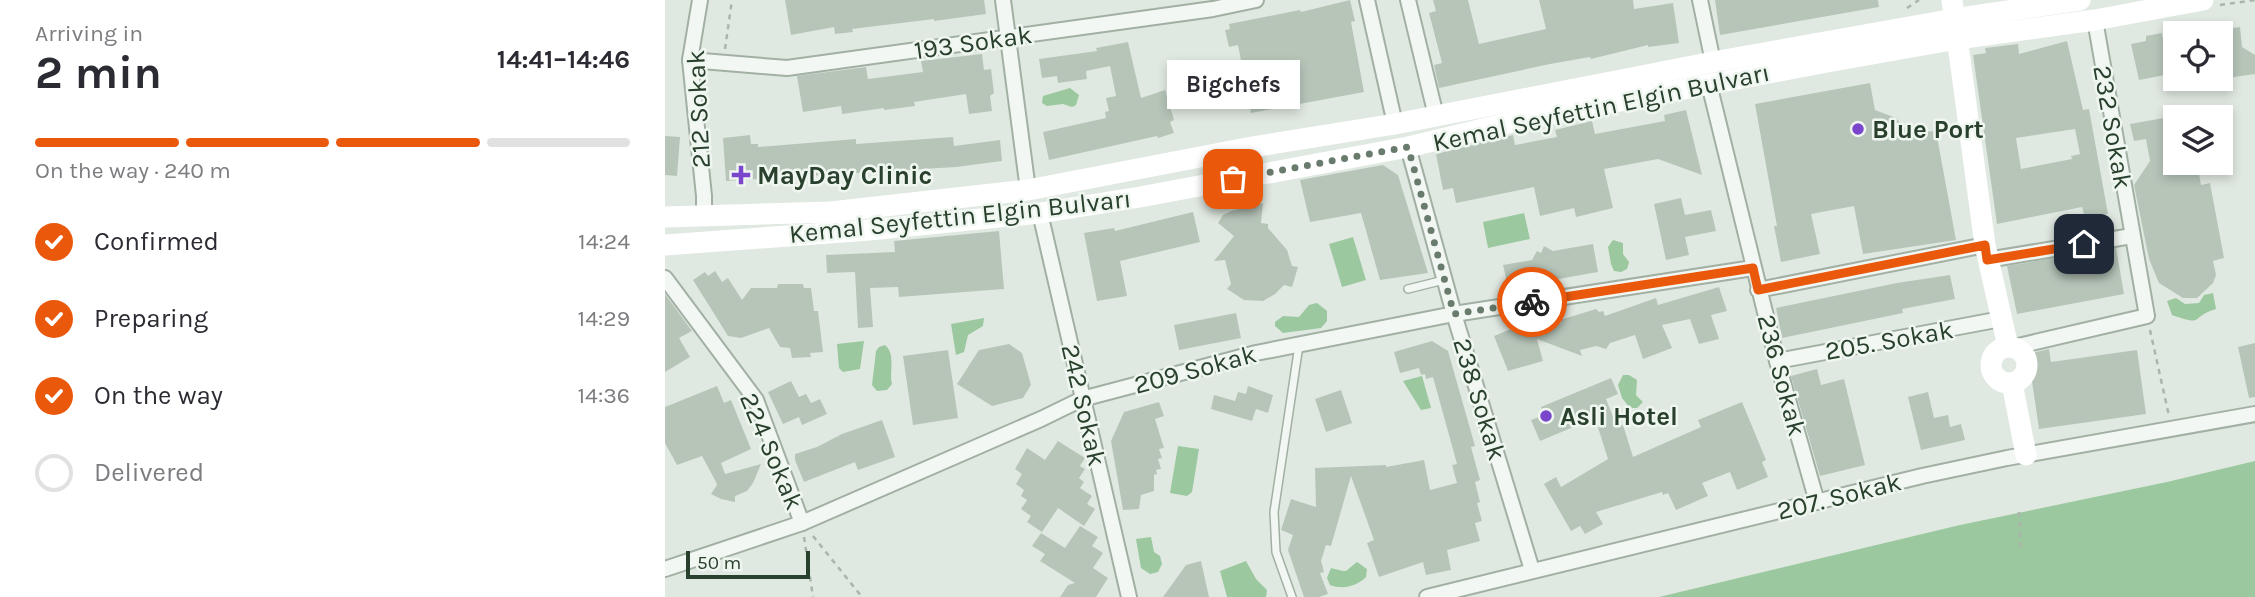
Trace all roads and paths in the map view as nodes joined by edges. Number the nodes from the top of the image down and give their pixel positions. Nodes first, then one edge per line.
1 (700, 0) edge
2 (733, 0) edge
3 (1003, 0) edge
4 (1256, 0) edge
5 (1367, 0) edge
6 (1408, 0) edge
7 (1700, 0) edge
8 (2080, 0) edge
9 (2203, 0) edge
10 (1212, 5) edge
11 (1954, 19) edge
12 (2095, 20) junction
13 (1008, 37) junction
14 (690, 60) junction
15 (722, 62) junction
16 (1713, 62) junction
17 (1709, 84) junction
18 (1436, 116) junction
19 (1395, 124) junction
20 (1408, 147) junction
21 (1028, 190) junction
22 (1040, 213) junction
23 (665, 217) edge
24 (703, 218) junction
25 (2132, 236) junction
26 (665, 245) edge
27 (1986, 252) junction
28 (1753, 268) junction
29 (665, 278) edge
30 (1445, 280) junction
31 (1408, 289) dead end
32 (1758, 290) junction
33 (1454, 314) junction
34 (2147, 316) junction
35 (2001, 319) junction
36 (1300, 344) junction
37 (2011, 347) junction
38 (1777, 361) junction
39 (1082, 399) junction
40 (2255, 414) edge
41 (2173, 430) junction
42 (2026, 455) junction
43 (1817, 502) junction
44 (2019, 512) dead end
45 (802, 523) junction
46 (2021, 549) dead end
47 (665, 569) edge
48 (1532, 570) junction
49 (813, 597) edge
50 (862, 597) edge
51 (1129, 597) edge
52 (1292, 597) edge
53 (1427, 597) edge

1 - 14 street, 212 Sokak
2 - 15 path
3 - 13 street
4 - 10 street, 193 Sokak
5 - 19 street
6 - 18 street
7 - 16 street
8 - 11 main road
9 - 12 main road, Kemal Seyfettin Elgin Bulvarı
10 - 13 street, 193 Sokak
11 - 12 main road, Kemal Seyfettin Elgin Bulvarı
11 - 16 main road, Kemal Seyfettin Elgin Bulvarı
11 - 17 main road, Kemal Seyfettin Elgin Bulvarı
11 - 27 main road
12 - 25 street, 232 Sokak
13 - 15 street, 193 Sokak
13 - 21 street
14 - 15 street, 193 Sokak
14 - 24 street, 212 Sokak
16 - 18 main road, Kemal Seyfettin Elgin Bulvarı
17 - 20 main road, Kemal Seyfettin Elgin Bulvarı
17 - 28 street, 236 Sokak
18 - 19 main road, Kemal Seyfettin Elgin Bulvarı
19 - 21 main road, Kemal Seyfettin Elgin Bulvarı
20 - 22 main road, Kemal Seyfettin Elgin Bulvarı
20 - 30 street, 238 Sokak
21 - 24 main road, Kemal Seyfettin Elgin Bulvarı
22 - 26 main road, Kemal Seyfettin Elgin Bulvarı
22 - 39 street, 242 Sokak
23 - 24 main road, Kemal Seyfettin Elgin Bulvarı
25 - 27 street
25 - 34 street, 232 Sokak
27 - 32 street
27 - 35 main road
28 - 32 street, 236 Sokak
28 - 33 street, 209 Sokak
29 - 45 street, 224 Sokak
30 - 31 lane
30 - 33 street, 238 Sokak
32 - 38 street, 236 Sokak
33 - 36 street, 209 Sokak
33 - 48 street, 238 Sokak
34 - 37 street
34 - 41 path
35 - 37 main road
35 - 38 street, 205. Sokak
36 - 39 street, 209 Sokak
36 - 52 lane
37 - 42 main road
38 - 43 street, 236 Sokak
39 - 45 street, 209 Sokak
39 - 51 street, 242 Sokak
40 - 41 street, 207. Sokak
41 - 42 street, 207. Sokak
42 - 43 street, 207. Sokak
43 - 48 street, 207. Sokak
44 - 46 path
45 - 47 street, 209 Sokak
45 - 49 path
45 - 50 path
48 - 53 street, 207. Sokak

